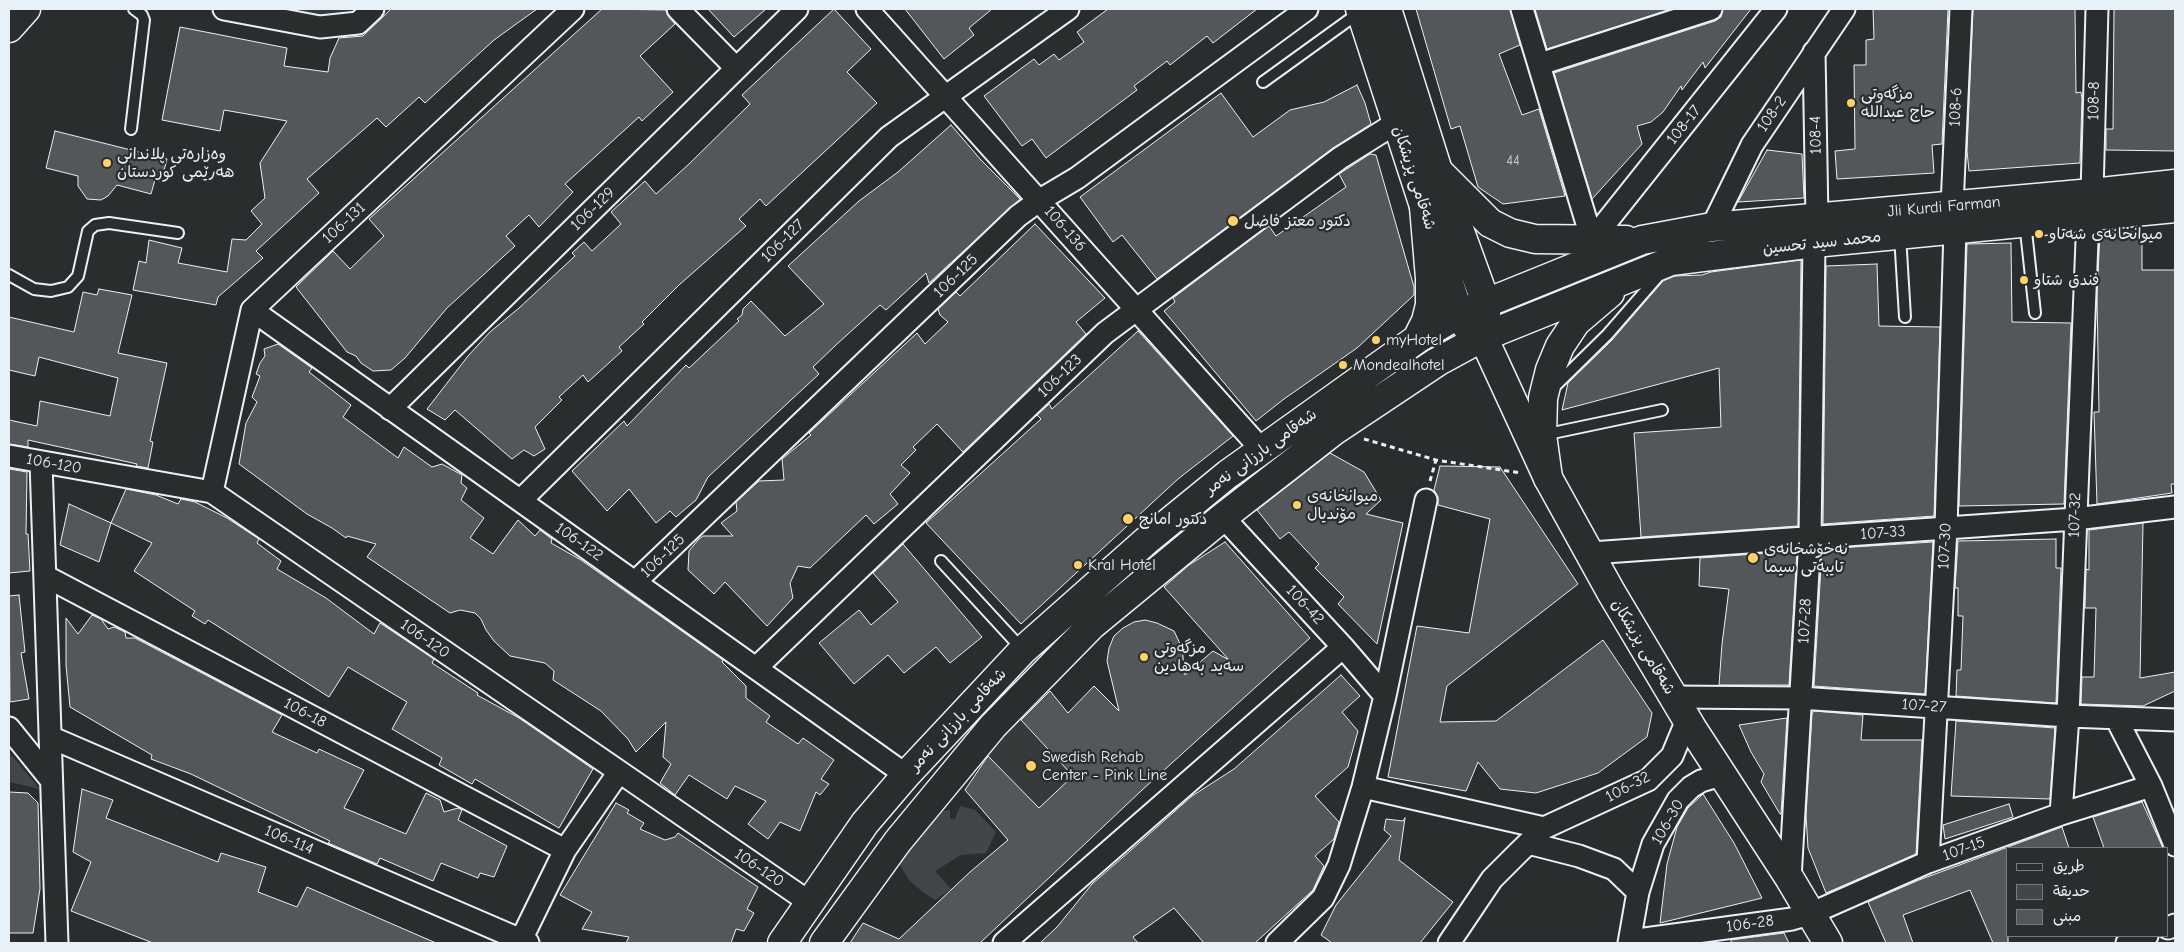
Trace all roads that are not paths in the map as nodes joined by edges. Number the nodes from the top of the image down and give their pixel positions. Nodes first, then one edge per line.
1 (26, 9) edge
2 (134, 9) edge
3 (224, 9) edge
4 (373, 9) edge
5 (573, 9) edge
6 (678, 9) edge
7 (796, 9) edge
8 (867, 9) edge
9 (1068, 9) edge
10 (1307, 9) edge
11 (1387, 9) edge
12 (1522, 9) edge
13 (1711, 9) edge
14 (1775, 9) edge
15 (1844, 9) edge
16 (1961, 9) edge
17 (2097, 9) edge
18 (1360, 10) edge
19 (9, 28) edge
20 (1814, 52) junction
21 (1540, 64) junction
22 (736, 68) junction
23 (1263, 82) dead end
24 (945, 96) junction
25 (1396, 123) junction
26 (132, 129) dead end
27 (1438, 172) junction
28 (2175, 184) edge
29 (1040, 200) junction
30 (2090, 204) junction
31 (1424, 207) junction
32 (2175, 208) edge
33 (1954, 217) junction
34 (2025, 222) junction
35 (1712, 227) junction
36 (1815, 231) junction
37 (178, 233) dead end
38 (1900, 234) junction
39 (1592, 240) junction
40 (1642, 240) junction
41 (1671, 261) junction
42 (1639, 272) junction
43 (9, 275) edge
44 (1486, 303) junction
45 (1136, 309) junction
46 (252, 310) junction
47 (2035, 313) dead end
48 (1459, 314) junction
49 (1905, 317) dead end
50 (1483, 337) junction
51 (1417, 339) junction
52 (1543, 398) junction
53 (390, 409) junction
54 (1662, 410) dead end
55 (1542, 435) junction
56 (1262, 450) junction
57 (9, 456) edge
58 (41, 462) junction
59 (1548, 478) junction
60 (212, 492) junction
61 (521, 500) junction
62 (1426, 500) dead end
63 (2175, 508) edge
64 (1223, 516) junction
65 (2074, 519) junction
66 (1946, 528) junction
67 (1810, 538) junction
68 (1591, 553) junction
69 (941, 561) dead end
70 (45, 576) junction
71 (636, 582) junction
72 (1344, 647) junction
73 (1023, 650) junction
74 (756, 668) junction
75 (1385, 696) junction
76 (1673, 696) junction
77 (1800, 698) junction
78 (1937, 707) junction
79 (2068, 716) junction
80 (2116, 718) junction
81 (1687, 720) junction
82 (2175, 720) edge
83 (9, 728) edge
84 (50, 737) junction
85 (619, 772) junction
86 (906, 775) junction
87 (1724, 778) junction
88 (51, 780) junction
89 (2151, 786) junction
90 (1363, 787) junction
91 (2061, 814) junction
92 (1544, 828) junction
93 (1528, 843) junction
94 (2175, 845) edge
95 (565, 850) junction
96 (1928, 862) junction
97 (1790, 879) junction
98 (1638, 892) junction
99 (809, 902) junction
100 (1810, 914) junction
101 (2144, 937) edge
102 (524, 942) edge
103 (1452, 942) edge
104 (1630, 942) edge
105 (56, 943) edge
106 (782, 943) edge
107 (824, 943) edge
108 (1004, 943) edge
109 (1279, 943) edge
110 (1828, 943) edge
111 (2127, 943) edge

1 - 19 main road
2 - 26 lane
3 - 4 street
5 - 46 street, 106-131
6 - 22 street
7 - 22 street, 106-129
8 - 24 street, 106-136
9 - 24 street, 106-127
10 - 29 street, 106-125
11 - 27 main road, شەقامی پزیشکان
12 - 21 street
13 - 21 street
14 - 39 street, 108-17
15 - 20 street, 108-2
16 - 33 street, 108-6
17 - 30 street, 108-8
18 - 23 lane
18 - 25 main road, شەقامی پزیشکان
20 - 35 street, 108-2
20 - 36 street, 108-4
21 - 39 street
22 - 53 street, 106-129
24 - 29 street, 106-136
24 - 61 street, 106-127
25 - 31 main road, شەقامی پزیشکان
25 - 45 street, 106-123
27 - 39 main road
27 - 44 main road, شەقامی پزیشکان
28 - 30 main road, Jli Kurdi Farman
29 - 45 street, 106-136
29 - 71 street, 106-125
30 - 32 main road, محمد سید تحسین
30 - 33 main road, Jli Kurdi Farman
30 - 34 main road, محمد سید تحسین
30 - 65 street, 107-32
31 - 48 main road, شەقامی پزیشکان
31 - 51 main road
33 - 34 main road, محمد سید تحسین
33 - 36 main road, Jli Kurdi Farman
33 - 38 main road, محمد سید تحسین
33 - 66 street, 107-30
34 - 47 lane
35 - 36 main road, Jli Kurdi Farman
35 - 40 main road, شەقامی بارزانی نەمر
36 - 38 main road, محمد سید تحسین
36 - 41 main road, محمد سید تحسین
36 - 67 street, 107-28
37 - 43 lane
38 - 49 lane
39 - 40 main road
40 - 44 main road, شەقامی بارزانی نەمر
41 - 42 main road, محمد سید تحسین
41 - 52 lane
42 - 50 main road, محمد سید تحسین
42 - 52 main road
44 - 48 main road, شەقامی بارزانی نەمر
44 - 50 main road, شەقامی پزیشکان
45 - 56 street, 106-136
45 - 74 street, 106-123
46 - 53 street, 106-122
46 - 60 street
48 - 50 main road, شەقامی پزیشکان
48 - 51 main road, شەقامی بارزانی نەمر
50 - 59 main road, شەقامی پزیشکان
50 - 64 main road, شەقامی بارزانی نەمر
51 - 56 main road, شەقامی بارزانی نەمر
52 - 55 main road
53 - 61 street, 106-122
54 - 55 lane
55 - 59 main road
56 - 73 main road, شەقامی بارزانی نەمر
57 - 58 street, 106-120
58 - 60 street, 106-120
58 - 70 street
59 - 68 main road, شەقامی پزیشکان
60 - 85 street, 106-120
61 - 71 street, 106-122
62 - 75 street
63 - 65 street, 107-33
64 - 72 street, 106-42
64 - 107 main road, شەقامی بارزانی نەمر
65 - 66 street, 107-33
65 - 79 street, 107-32
66 - 67 street, 107-33
66 - 78 street, 107-30
67 - 68 street, 107-33
67 - 77 street, 107-28
68 - 76 main road, شەقامی پزیشکان
69 - 73 lane
70 - 84 street
70 - 95 street, 106-18
71 - 74 street, 106-122
72 - 75 street, 106-42
72 - 108 street
73 - 86 main road, شەقامی بارزانی نەمر
74 - 86 street, 106-122
75 - 90 street
76 - 77 street, 107-27
76 - 81 main road, شەقامی پزیشکان
77 - 78 street, 107-27
77 - 97 street, 107-28
78 - 79 street, 107-27
78 - 96 street, 107-30
79 - 80 street, 107-27
79 - 91 street, 107-32
80 - 82 street, 107-27
80 - 89 street
81 - 87 main road, شەقامی پزیشکان
81 - 92 street, 106-32
83 - 88 street
84 - 88 street
84 - 102 street, 106-114
85 - 95 street
85 - 99 street, 106-120
86 - 99 main road, شەقامی بارزانی نەمر
87 - 97 main road, شەقامی پزیشکان
87 - 98 street, 106-30
88 - 105 street
89 - 91 street, 107-15
89 - 94 street
90 - 92 street
90 - 109 street
91 - 96 street, 107-15
92 - 93 street, 106-32
93 - 98 street
93 - 103 street, 106-32
95 - 102 street
96 - 100 street, 107-15
97 - 100 main road, شەقامی پزیشکان
98 - 104 street, 106-30
99 - 106 main road, شەقامی بارزانی نەمر
100 - 104 street, 106-28
100 - 110 main road, شەقامی پزیشکان
101 - 111 street

